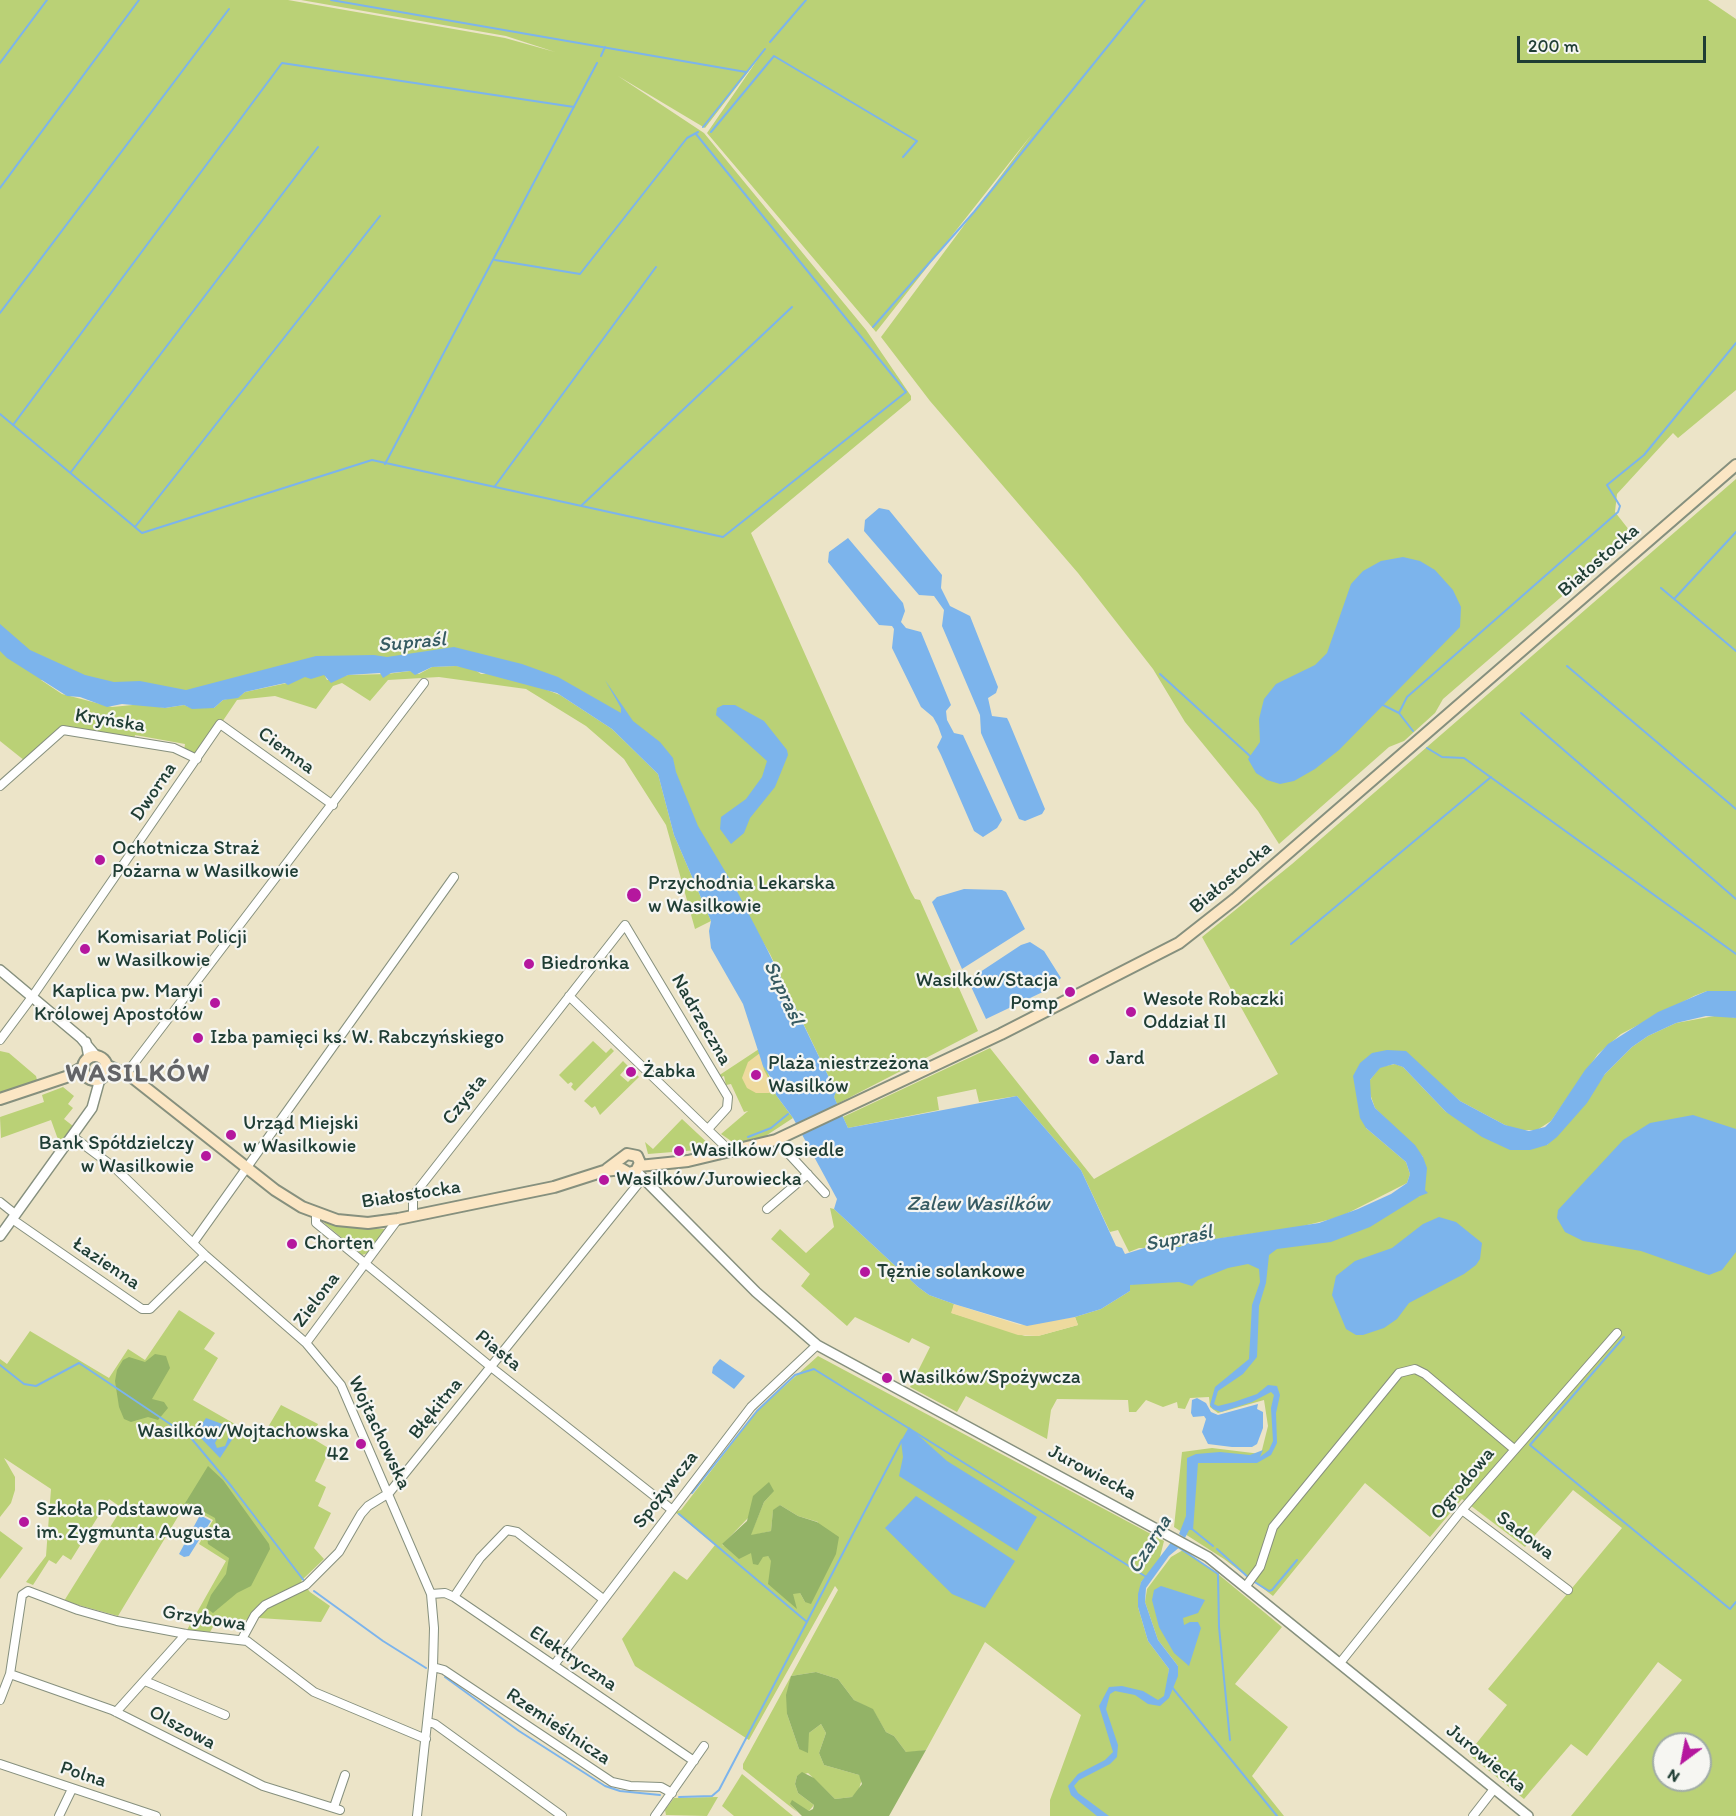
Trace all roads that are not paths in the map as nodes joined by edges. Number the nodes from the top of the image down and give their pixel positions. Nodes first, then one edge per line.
1 (1736, 465) edge
2 (424, 683) dead end
3 (220, 724) joint
4 (196, 759) junction
5 (0, 786) edge
6 (333, 805) junction
7 (454, 877) dead end
8 (625, 925) joint
9 (0, 970) edge
10 (568, 996) junction
11 (32, 997) junction
12 (0, 1040) edge
13 (95, 1069) junction
14 (124, 1073) junction
15 (0, 1099) edge
16 (708, 1129) junction
17 (72, 1136) junction
18 (776, 1140) junction
19 (731, 1152) junction
20 (621, 1165) junction
21 (247, 1167) junction
22 (639, 1169) junction
23 (808, 1174) junction
24 (825, 1193) dead end
25 (0, 1202) edge
26 (767, 1209) dead end
27 (316, 1213) junction
28 (412, 1216) junction
29 (14, 1217) junction
30 (398, 1219) junction
31 (0, 1236) edge
32 (193, 1243) junction
33 (205, 1255) junction
34 (365, 1263) junction
35 (1617, 1333) dead end
36 (306, 1343) junction
37 (817, 1345) junction
38 (491, 1367) junction
39 (1514, 1449) junction
40 (389, 1493) junction
41 (671, 1509) junction
42 (1462, 1510) junction
43 (1246, 1586) junction
44 (1568, 1590) dead end
45 (430, 1594) junction
46 (454, 1598) junction
47 (603, 1599) junction
48 (186, 1634) junction
49 (245, 1640) junction
50 (1340, 1663) junction
51 (554, 1665) junction
52 (433, 1667) junction
53 (10, 1674) junction
54 (145, 1681) junction
55 (0, 1700) edge
56 (116, 1712) junction
57 (225, 1715) dead end
58 (428, 1722) junction
59 (426, 1739) junction
60 (704, 1746) dead end
61 (694, 1761) junction
62 (0, 1764) edge
63 (345, 1775) dead end
64 (72, 1789) junction
65 (1494, 1789) junction
66 (672, 1792) junction
67 (658, 1815) edge
68 (59, 1816) edge
69 (156, 1816) edge
70 (417, 1816) edge
71 (562, 1816) edge
72 (1473, 1816) edge
73 (1528, 1816) edge

1 - 18 main road, Białostocka
2 - 6 street
3 - 4 street, Dworna
3 - 6 street, Ciemna
4 - 5 street, Kryńska
4 - 11 street, Dworna
6 - 14 street
7 - 21 street
8 - 10 street, Czysta
8 - 16 street, Nadrzeczna
9 - 11 street
10 - 16 street
10 - 28 street, Czysta
11 - 12 street, Dworna
11 - 13 street
13 - 14 main road
13 - 15 main road
13 - 17 street
14 - 21 main road, Białostocka
16 - 19 street
17 - 29 street
17 - 32 street, Wojtachowska
18 - 19 main road, Białostocka
18 - 23 street
19 - 22 main road, Białostocka
20 - 22 main road
20 - 22 main road
20 - 28 main road, Białostocka
21 - 27 main road, Białostocka
21 - 32 street
22 - 37 street, Jurowiecka
22 - 38 street, Błękitna
23 - 24 street
23 - 26 street
25 - 29 street, Łazienna
27 - 30 main road, Białostocka
27 - 34 street, Piasta
28 - 30 main road, Białostocka
29 - 31 street
29 - 33 street, Łazienna
30 - 34 street, Zielona
32 - 33 street, Wojtachowska
33 - 36 street, Wojtachowska
34 - 36 street, Zielona
34 - 38 street, Piasta
35 - 39 street, Ogrodowa
36 - 40 street, Wojtachowska
37 - 41 street, Spożywcza
37 - 43 street, Jurowiecka
38 - 40 street, Błękitna
38 - 41 street, Piasta
39 - 42 street, Ogrodowa
39 - 43 street
40 - 45 street, Wojtachowska
40 - 49 street, Błękitna
41 - 47 street, Spożywcza
42 - 44 street, Sadowa
42 - 50 street, Ogrodowa
43 - 50 street, Jurowiecka
45 - 46 street, Elektryczna
45 - 52 street, Wojtachowska
46 - 47 street
46 - 51 street, Elektryczna
47 - 51 street, Spożywcza
48 - 49 street, Grzybowa
48 - 53 street, Grzybowa
48 - 54 street
49 - 59 street, Grzybowa
50 - 65 street, Jurowiecka
51 - 61 street, Elektryczna
52 - 58 street, Wojtachowska
52 - 66 street, Rzemieślnicza
53 - 55 street
53 - 56 street, Olszowa
54 - 56 street
54 - 57 street
56 - 63 street, Olszowa
58 - 59 street, Wojtachowska
58 - 71 street
59 - 70 street, Wojtachowska
60 - 61 street
61 - 66 street
62 - 64 street, Polna
64 - 68 street
64 - 69 street, Polna
65 - 72 street
65 - 73 street, Jurowiecka
66 - 67 street

